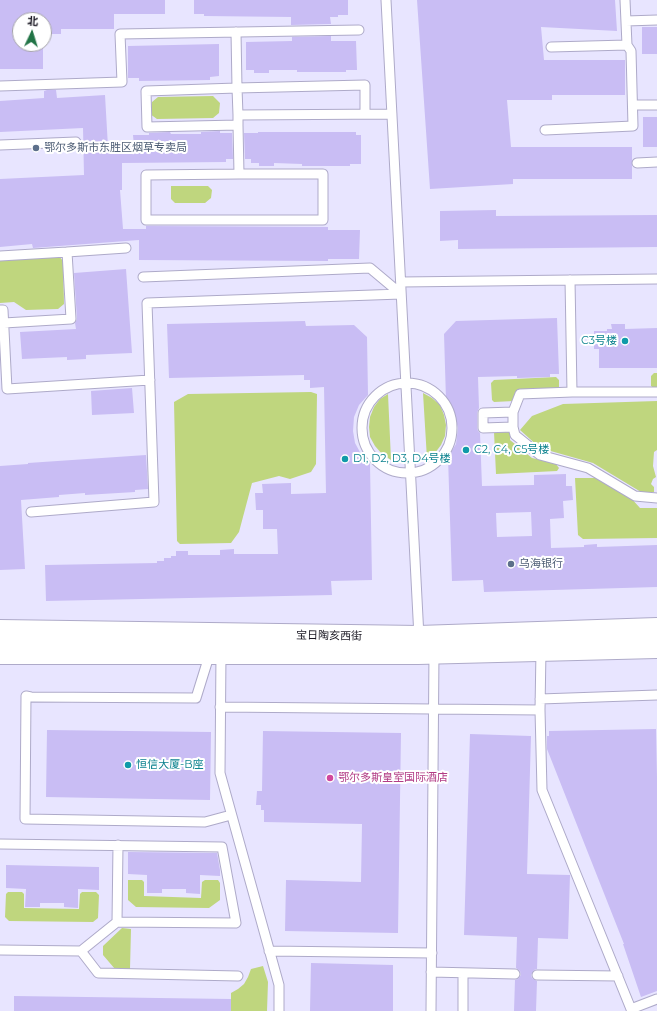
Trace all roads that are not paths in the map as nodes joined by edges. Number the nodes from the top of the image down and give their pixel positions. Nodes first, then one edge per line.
1 (386, 0) edge
2 (625, 0) edge
3 (626, 20) junction
4 (657, 20) edge
5 (358, 30) dead end
6 (236, 32) junction
7 (627, 44) junction
8 (551, 47) dead end
9 (0, 86) edge
10 (237, 88) junction
11 (633, 105) junction
12 (657, 105) edge
13 (365, 114) junction
14 (392, 114) junction
15 (238, 120) junction
16 (545, 130) dead end
17 (76, 142) dead end
18 (0, 145) edge
19 (657, 162) edge
20 (637, 163) dead end
21 (239, 174) junction
22 (126, 248) dead end
23 (67, 252) junction
24 (0, 256) edge
25 (143, 276) dead end
26 (657, 279) edge
27 (570, 280) junction
28 (401, 282) junction
29 (401, 294) junction
30 (0, 310) edge
31 (4, 323) junction
32 (150, 380) junction
33 (405, 383) junction
34 (572, 392) junction
35 (657, 392) edge
36 (513, 412) junction
37 (513, 427) junction
38 (410, 474) junction
39 (657, 498) edge
40 (31, 512) dead end
41 (657, 629) edge
42 (0, 631) edge
43 (419, 637) junction
44 (657, 647) edge
45 (541, 650) junction
46 (0, 653) edge
47 (215, 653) junction
48 (434, 653) junction
49 (657, 695) edge
50 (540, 699) junction
51 (220, 707) junction
52 (434, 710) junction
53 (540, 710) junction
54 (231, 815) junction
55 (0, 844) edge
56 (118, 845) junction
57 (117, 922) junction
58 (0, 950) edge
59 (81, 951) junction
60 (269, 951) junction
61 (432, 953) junction
62 (431, 972) junction
63 (463, 973) junction
64 (515, 974) dead end
65 (537, 975) dead end
66 (238, 976) dead end
67 (618, 976) junction
68 (657, 999) edge
69 (279, 1011) edge
70 (431, 1011) edge
71 (463, 1011) edge

1 - 14 lane
2 - 3 lane
3 - 4 lane
3 - 7 lane
5 - 6 lane
6 - 9 lane
6 - 10 lane
7 - 8 lane
7 - 11 lane
10 - 13 lane
10 - 15 lane
10 - 15 lane
11 - 12 lane
11 - 16 lane
13 - 14 lane
13 - 15 lane
14 - 28 lane
15 - 21 lane
17 - 18 lane
19 - 20 lane
21 - 21 lane
22 - 23 lane
23 - 24 lane
23 - 31 lane
25 - 29 lane
26 - 27 lane
27 - 28 lane
27 - 34 lane
28 - 29 lane
29 - 32 lane
29 - 33 lane
30 - 31 lane
31 - 32 lane
32 - 40 lane
33 - 38 lane
33 - 38 lane
33 - 38 lane
34 - 35 lane
34 - 36 lane
36 - 37 lane
36 - 37 lane
37 - 39 lane
38 - 43 lane
41 - 43 street, 宝日陶亥西街
42 - 43 street, 宝日陶亥西街
44 - 45 street, 宝日陶亥西街
45 - 48 street, 宝日陶亥西街
45 - 50 lane
46 - 47 street, 宝日陶亥西街
47 - 48 street, 宝日陶亥西街
47 - 51 lane
47 - 54 lane
48 - 52 lane
49 - 50 lane
50 - 53 lane
51 - 52 lane
51 - 54 lane
52 - 53 lane
52 - 61 lane
53 - 67 lane
54 - 60 lane
55 - 56 lane
56 - 57 lane
56 - 57 lane
57 - 59 lane
58 - 59 lane
59 - 66 lane
60 - 61 lane
60 - 69 lane
61 - 62 lane
62 - 63 lane
62 - 70 lane
63 - 64 lane
63 - 71 lane
65 - 67 lane
67 - 68 lane

